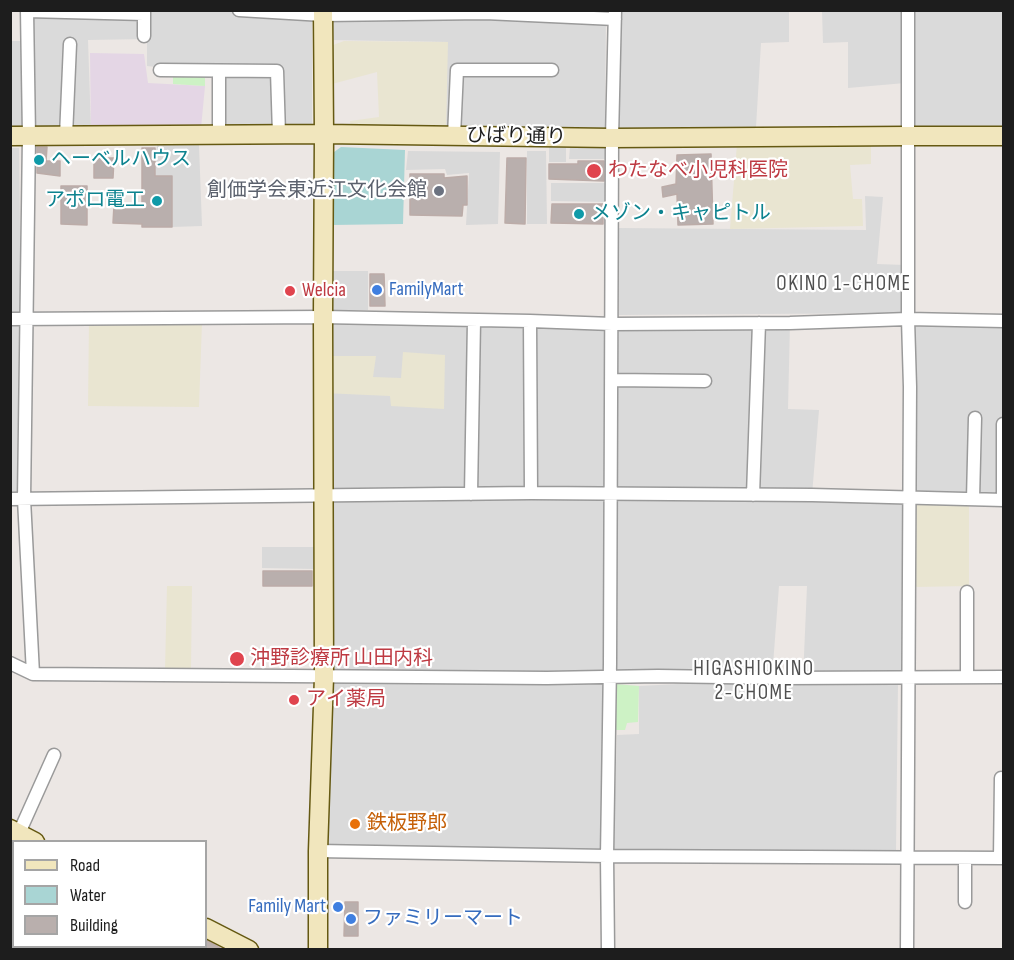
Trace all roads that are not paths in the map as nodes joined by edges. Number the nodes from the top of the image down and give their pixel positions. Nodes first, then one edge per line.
1 (239, 10) edge
2 (908, 10) edge
3 (27, 11) edge
4 (144, 12) edge
5 (485, 12) edge
6 (323, 13) edge
7 (615, 15) edge
8 (144, 36) dead end
9 (70, 44) dead end
10 (160, 70) dead end
11 (552, 70) dead end
12 (219, 71) junction
13 (279, 134) junction
14 (324, 134) junction
15 (219, 135) junction
16 (10, 136) edge
17 (29, 136) junction
18 (66, 136) junction
19 (454, 136) junction
20 (908, 136) junction
21 (1004, 136) edge
22 (612, 138) junction
23 (323, 317) junction
24 (10, 319) edge
25 (27, 319) junction
26 (908, 319) junction
27 (474, 321) junction
28 (530, 321) junction
29 (1004, 321) edge
30 (759, 323) junction
31 (612, 324) junction
32 (611, 380) junction
33 (705, 381) dead end
34 (975, 418) dead end
35 (1003, 424) edge
36 (531, 493) junction
37 (471, 494) junction
38 (610, 494) junction
39 (753, 495) junction
40 (324, 496) junction
41 (910, 498) junction
42 (10, 499) edge
43 (24, 499) junction
44 (973, 499) junction
45 (1003, 500) edge
46 (968, 592) dead end
47 (10, 663) edge
48 (33, 674) junction
49 (967, 676) junction
50 (324, 677) junction
51 (1004, 677) edge
52 (610, 678) junction
53 (908, 678) junction
54 (54, 755) dead end
55 (1001, 778) dead end
56 (22, 835) edge
57 (318, 851) junction
58 (607, 856) junction
59 (908, 857) junction
60 (965, 858) junction
61 (1002, 858) edge
62 (965, 902) dead end
63 (207, 929) edge
64 (249, 950) edge
65 (318, 950) edge
66 (608, 950) edge
67 (908, 950) edge

1 - 6 street
2 - 20 street
3 - 4 street
3 - 17 street
4 - 8 street
5 - 6 street
5 - 7 street
6 - 14 street
7 - 22 street
9 - 18 street
10 - 12 street
11 - 19 street
12 - 13 street
12 - 15 street
13 - 14 street, ひばり通り
13 - 15 street, ひばり通り
14 - 19 street, ひばり通り
14 - 23 street
15 - 18 street, ひばり通り
16 - 17 street, ひばり通り
17 - 18 street, ひばり通り
17 - 25 street
19 - 22 street, ひばり通り
20 - 21 street, ひばり通り
20 - 22 street, ひばり通り
20 - 26 street
22 - 31 street
23 - 25 street
23 - 27 street
23 - 40 street
24 - 25 street
25 - 43 street
26 - 29 street
26 - 30 street
26 - 41 street
27 - 28 street
27 - 37 street
28 - 31 street
28 - 36 street
30 - 31 street
30 - 39 street
31 - 32 street
32 - 33 street
32 - 38 street
34 - 44 street
35 - 45 street
36 - 37 street
36 - 38 street
37 - 40 street
38 - 39 street
38 - 52 street
39 - 41 street
40 - 43 street
40 - 50 street
41 - 44 street
41 - 53 street
42 - 43 street
43 - 48 street
44 - 45 street
46 - 49 street
47 - 48 street
48 - 50 street
49 - 51 street
49 - 53 street
50 - 52 street
50 - 57 street
52 - 53 street
52 - 58 street
53 - 59 street
54 - 56 street
55 - 61 street
57 - 58 street
57 - 65 street
58 - 59 street
58 - 66 street
59 - 60 street
59 - 67 street
60 - 61 street
60 - 62 street
63 - 64 street

